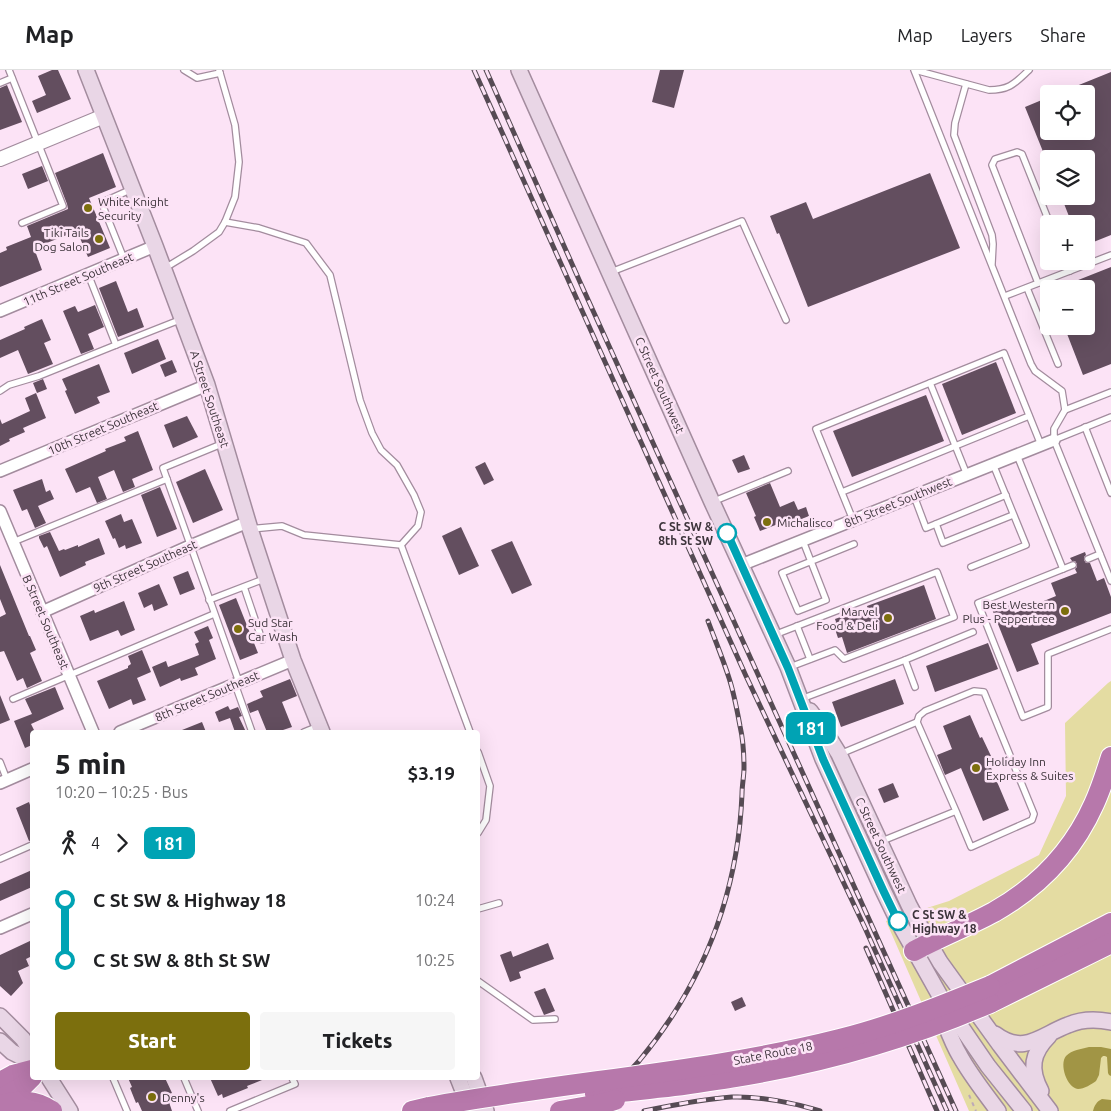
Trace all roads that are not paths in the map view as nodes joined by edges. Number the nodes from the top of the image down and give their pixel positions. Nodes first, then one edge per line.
1 (9, 70) edge
2 (86, 70) edge
3 (184, 70) edge
4 (519, 70) edge
5 (914, 70) edge
6 (1029, 70) edge
7 (219, 72) edge
8 (12, 78) junction
9 (0, 83) edge
10 (966, 84) junction
11 (104, 116) junction
12 (39, 143) junction
13 (0, 159) edge
14 (133, 189) junction
15 (1046, 215) edge
16 (225, 222) junction
17 (22, 223) dead end
18 (155, 246) junction
19 (1111, 255) edge
20 (124, 259) junction
21 (992, 264) junction
22 (164, 269) junction
23 (1070, 271) joint
24 (609, 273) junction
25 (88, 274) junction
26 (1038, 283) junction
27 (1027, 288) junction
28 (1005, 296) junction
29 (0, 311) edge
30 (182, 319) junction
31 (786, 320) dead end
32 (116, 345) junction
33 (1058, 364) dead end
34 (930, 383) junction
35 (207, 385) junction
36 (0, 391) edge
37 (1111, 392) edge
38 (1065, 410) junction
39 (1029, 416) junction
40 (1111, 417) edge
41 (1085, 427) junction
42 (1054, 440) junction
43 (224, 443) junction
44 (1041, 445) junction
45 (955, 446) junction
46 (1017, 455) junction
47 (993, 464) junction
48 (0, 471) edge
49 (788, 471) dead end
50 (967, 475) junction
51 (167, 479) junction
52 (842, 492) junction
53 (1111, 493) edge
54 (914, 496) junction
55 (1006, 496) junction
56 (712, 502) junction
57 (0, 511) edge
58 (1013, 515) junction
59 (853, 520) junction
60 (936, 524) junction
61 (249, 525) junction
62 (803, 541) junction
63 (13, 542) junction
64 (854, 544) dead end
65 (401, 545) junction
66 (190, 546) junction
67 (1100, 554) junction
68 (1088, 559) dead end
69 (811, 562) junction
70 (741, 565) junction
71 (1073, 565) dead end
72 (971, 567) dead end
73 (1063, 569) junction
74 (266, 578) junction
75 (1111, 581) edge
76 (244, 587) junction
77 (209, 600) junction
78 (42, 612) junction
79 (214, 614) junction
80 (797, 626) junction
81 (1111, 629) edge
82 (973, 632) dead end
83 (773, 635) junction
84 (262, 640) dead end
85 (810, 659) junction
86 (294, 660) junction
87 (905, 660) junction
88 (788, 668) junction
89 (69, 675) junction
90 (237, 683) junction
91 (915, 687) dead end
92 (14, 699) dead end
93 (801, 699) junction
94 (917, 722) junction
95 (320, 729) edge
96 (92, 730) edge
97 (125, 730) edge
98 (251, 730) edge
99 (469, 730) edge
100 (838, 754) junction
101 (1111, 757) edge
102 (480, 758) edge
103 (0, 762) edge
104 (30, 770) edge
105 (4, 781) edge
106 (956, 811) junction
107 (480, 830) edge
108 (880, 842) junction
109 (30, 847) edge
110 (0, 859) edge
111 (499, 903) dead end
112 (480, 908) edge
113 (30, 915) edge
114 (1111, 923) edge
115 (0, 928) edge
116 (1111, 943) edge
117 (921, 947) junction
118 (1111, 956) edge
119 (926, 972) junction
120 (480, 983) edge
121 (990, 994) junction
122 (0, 1016) edge
123 (554, 1019) dead end
124 (1111, 1022) edge
125 (988, 1028) junction
126 (1052, 1033) junction
127 (0, 1041) edge
128 (28, 1043) edge
129 (30, 1061) edge
130 (30, 1071) edge
131 (30, 1079) edge
132 (50, 1080) edge
133 (114, 1080) edge
134 (185, 1080) edge
135 (293, 1080) edge
136 (459, 1080) edge
137 (475, 1080) edge
138 (0, 1082) edge
139 (658, 1088) junction
140 (0, 1099) edge
141 (0, 1106) edge
142 (421, 1109) edge
143 (52, 1111) edge
144 (70, 1111) edge
145 (127, 1111) edge
146 (198, 1111) edge
147 (230, 1111) edge
148 (473, 1111) edge
149 (486, 1111) edge
150 (560, 1111) edge
151 (998, 1111) edge
152 (1024, 1111) edge
153 (1051, 1111) edge

1 - 8 lane
2 - 11 main road, A Street Southeast
3 - 7 lane
4 - 24 main road, C Street Southwest
5 - 10 lane
5 - 21 lane
6 - 10 lane
7 - 16 lane
8 - 9 lane
8 - 12 lane
10 - 21 lane
11 - 12 street
11 - 14 main road, A Street Southeast
12 - 13 street
12 - 17 lane
14 - 18 main road, A Street Southeast
14 - 20 lane
15 - 26 lane
16 - 22 lane
16 - 65 lane
18 - 20 street, 11th Street Southeast
18 - 22 main road, A Street Southeast
19 - 23 lane
20 - 25 street, 11th Street Southeast
21 - 28 lane
22 - 30 main road, A Street Southeast
23 - 26 lane
24 - 31 lane
24 - 56 main road, C Street Southwest
25 - 29 street, 11th Street Southeast
25 - 32 lane
26 - 27 lane
27 - 28 lane
27 - 33 lane
28 - 38 lane
30 - 32 lane
30 - 35 main road, A Street Southeast
32 - 36 lane
34 - 39 lane
34 - 45 lane
34 - 52 lane
35 - 43 main road, A Street Southeast
35 - 48 street, 10th Street Southeast
37 - 38 lane
38 - 42 lane
39 - 44 lane
39 - 45 lane
40 - 41 lane
41 - 42 lane
41 - 53 lane
42 - 44 street, 8th Street Southwest
42 - 67 lane
43 - 51 lane
43 - 61 main road, A Street Southeast
44 - 46 street, 8th Street Southwest
45 - 50 lane
45 - 52 lane
46 - 47 street, 8th Street Southwest
46 - 73 lane
47 - 50 street, 8th Street Southwest
47 - 55 lane
49 - 56 lane
50 - 54 street, 8th Street Southwest
51 - 63 lane
51 - 66 lane
52 - 59 lane
54 - 59 street, 8th Street Southwest
54 - 60 lane
55 - 58 lane
55 - 60 lane
56 - 70 main road, C Street Southwest
57 - 63 street, B Street Southeast
58 - 60 lane
58 - 72 lane
59 - 62 street, 8th Street Southwest
61 - 65 lane
61 - 66 street, 9th Street Southeast
61 - 74 main road, A Street Southeast
62 - 69 lane
62 - 70 street, 8th Street Southwest
63 - 78 street, B Street Southeast
64 - 69 lane
65 - 99 lane
66 - 77 lane
66 - 78 street, 9th Street Southeast
67 - 68 lane
67 - 75 lane
69 - 69 lane
70 - 83 main road, C Street Southwest
71 - 73 lane
73 - 81 lane
74 - 76 lane
74 - 86 main road, A Street Southeast
76 - 77 lane
76 - 84 lane
77 - 79 lane
78 - 89 street, B Street Southeast
79 - 89 lane
79 - 90 lane
80 - 83 lane
80 - 85 lane
80 - 85 lane
82 - 87 lane
83 - 88 main road, C Street Southwest
85 - 88 lane
86 - 90 street, 8th Street Southeast
86 - 95 main road, A Street Southeast
87 - 91 lane
87 - 93 lane
88 - 93 main road, C Street Southwest
89 - 92 lane
89 - 96 street, B Street Southeast
90 - 97 street, 8th Street Southeast
90 - 98 lane
93 - 100 main road, C Street Southwest
93 - 117 main road, C Street Southwest
94 - 100 lane
94 - 106 lane
94 - 106 lane
100 - 108 main road, C Street Southwest
101 - 117 highway
102 - 107 lane
103 - 105 lane
104 - 105 street
106 - 108 lane
108 - 117 main road, C Street Southwest
109 - 110 lane
111 - 112 lane
113 - 115 street
114 - 121 highway, State Route 18
116 - 121 highway, State Route 18
117 - 119 main road, C Street Southwest
117 - 125 main road, C Street Southwest
118 - 121 highway
119 - 151 main road
119 - 152 main road, C Street Southwest
120 - 123 lane
121 - 139 highway, State Route 18, bridge
121 - 142 highway, State Route 18, bridge
122 - 128 main road
124 - 126 main road
125 - 126 main road
125 - 153 main road, C Street Southwest
126 - 153 main road
127 - 129 main road
130 - 138 highway
131 - 140 highway
132 - 144 main road
133 - 145 lane
134 - 146 lane
135 - 147 lane
136 - 148 main road
137 - 149 main road
139 - 148 highway, State Route 18, bridge
139 - 150 highway, bridge
141 - 143 highway

